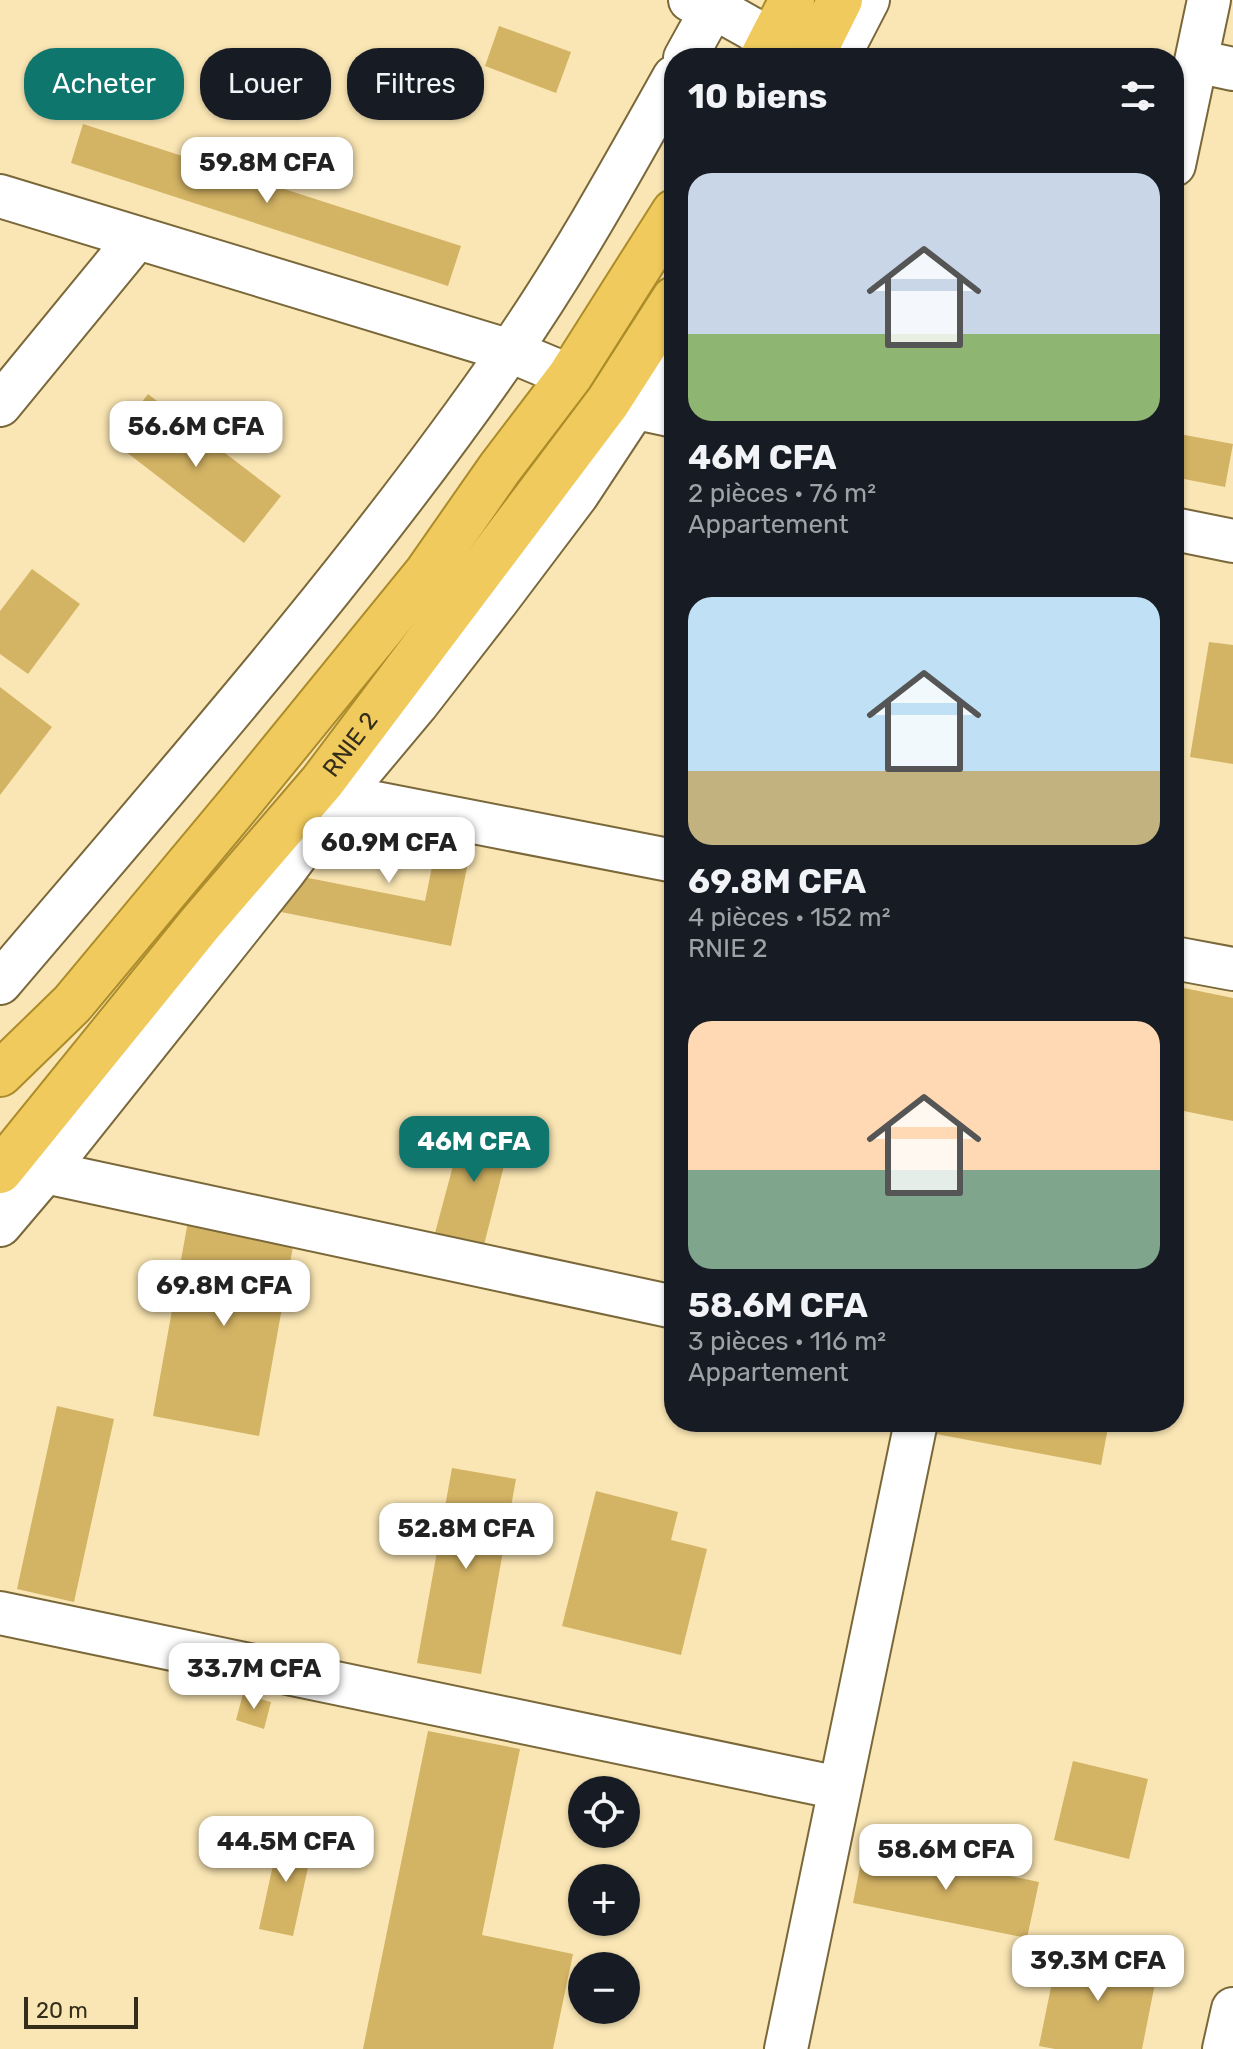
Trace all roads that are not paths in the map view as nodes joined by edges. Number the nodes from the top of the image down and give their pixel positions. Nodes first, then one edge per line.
1 (792, 0) edge
2 (840, 0) edge
3 (868, 0) edge
4 (1209, 0) edge
5 (707, 2) edge
6 (689, 48) edge
7 (766, 48) edge
8 (768, 48) edge
9 (816, 48) edge
10 (843, 48) edge
11 (1214, 65) edge
12 (664, 94) edge
13 (1184, 140) edge
14 (0, 196) edge
15 (664, 228) edge
16 (137, 238) junction
17 (664, 330) edge
18 (510, 351) junction
19 (664, 362) edge
20 (570, 376) junction
21 (0, 405) edge
22 (639, 409) edge
23 (1184, 531) edge
24 (1233, 541) edge
25 (331, 789) junction
26 (664, 859) edge
27 (1184, 960) edge
28 (1233, 969) edge
29 (0, 983) edge
30 (0, 1074) edge
31 (17, 1169) edge
32 (0, 1225) edge
33 (664, 1305) edge
34 (914, 1432) edge
35 (0, 1613) edge
36 (839, 1788) junction
37 (1233, 2009) edge
38 (786, 2049) edge
39 (1224, 2049) edge

1 - 8 highway
2 - 9 highway
3 - 10 street
4 - 11 street
5 - 6 street
5 - 7 street
11 - 13 street
12 - 18 street
14 - 16 street
15 - 20 highway, RNIE 2 / RNIE 2
16 - 18 street
16 - 21 street
17 - 22 highway, RNIE 2 / RNIE 2
18 - 20 street
18 - 29 street
19 - 22 street
20 - 30 highway, RNIE 2 / RNIE 2
22 - 25 highway, RNIE 2 / RNIE 2
23 - 24 street
25 - 26 street
25 - 31 highway, RNIE 2 / RNIE 2
27 - 28 street
31 - 32 street
31 - 33 street
34 - 36 street
35 - 36 street
36 - 38 street
37 - 39 street

